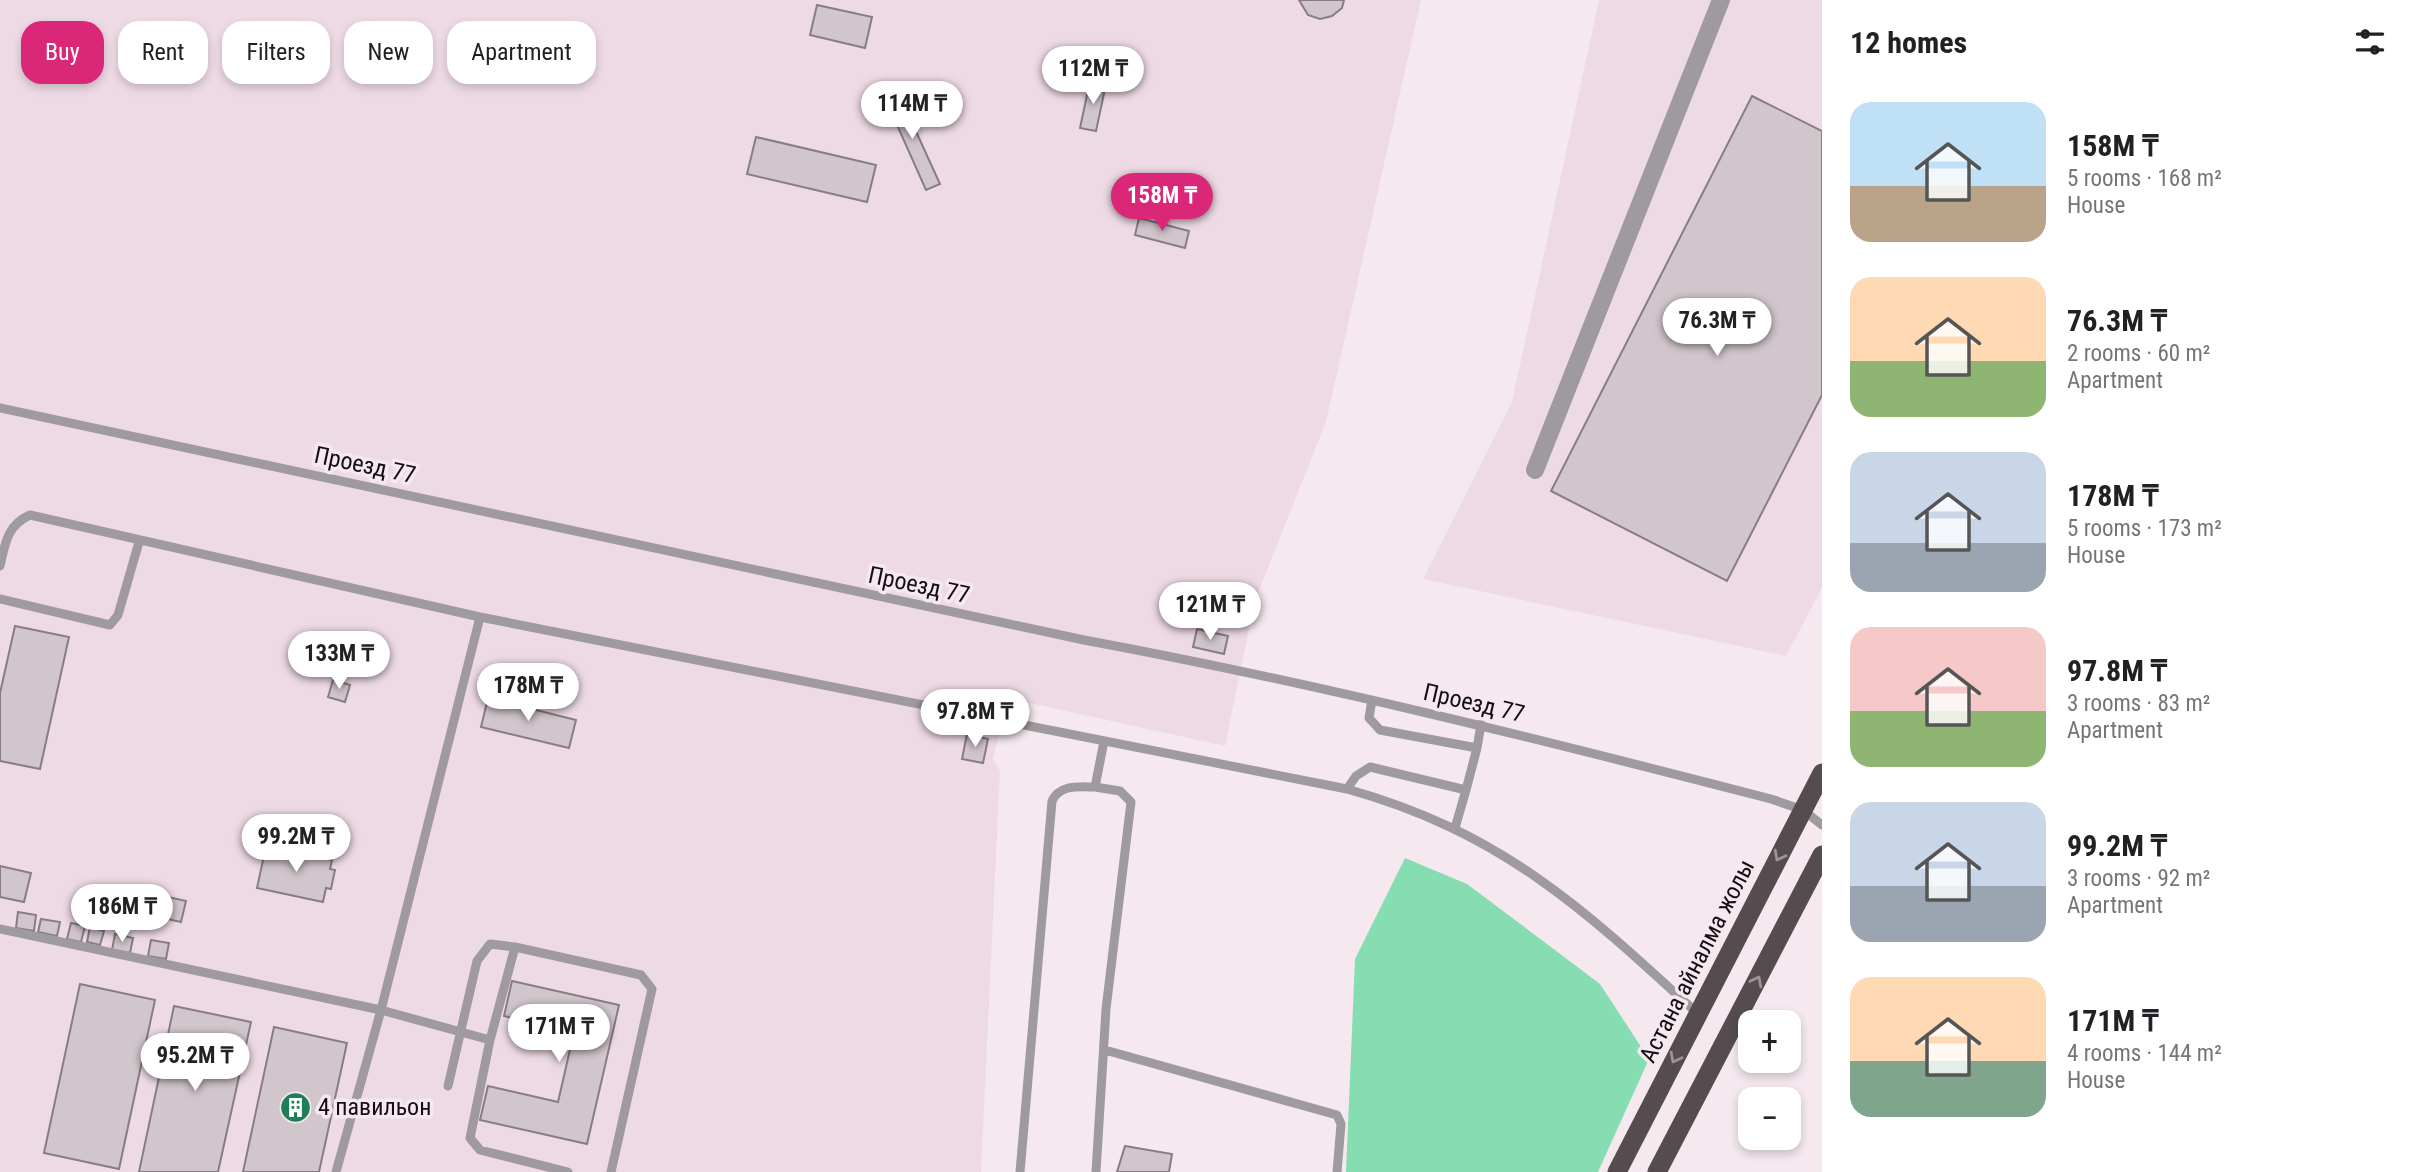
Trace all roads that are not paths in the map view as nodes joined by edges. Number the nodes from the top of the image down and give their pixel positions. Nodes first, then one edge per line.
1 (1721, 0) edge
2 (0, 408) edge
3 (1535, 470) dead end
4 (139, 542) junction
5 (0, 566) edge
6 (0, 599) edge
7 (480, 617) junction
8 (1372, 700) junction
9 (1481, 723) junction
10 (1104, 741) junction
11 (1477, 748) junction
12 (1822, 773) edge
13 (1095, 787) junction
14 (1347, 789) junction
15 (1466, 790) junction
16 (1803, 810) junction
17 (1822, 825) edge
18 (1455, 828) junction
19 (1822, 855) edge
20 (0, 929) edge
21 (515, 947) junction
22 (381, 1010) junction
23 (1697, 1013) junction
24 (461, 1032) junction
25 (490, 1040) junction
26 (1105, 1050) junction
27 (448, 1086) dead end
28 (336, 1172) edge
29 (568, 1172) edge
30 (611, 1172) edge
31 (1020, 1172) edge
32 (1096, 1172) edge
33 (1337, 1172) edge
34 (1617, 1172) edge
35 (1657, 1172) edge

1 - 3 street
2 - 8 lane, Проезд 77
4 - 5 lane
4 - 6 lane
4 - 7 lane
7 - 10 lane
7 - 22 lane
8 - 9 lane, Проезд 77
8 - 11 lane
9 - 11 lane
9 - 16 lane, Проезд 77
10 - 13 lane
10 - 14 lane
11 - 15 lane
12 - 16 highway, Астана айналма жолы
13 - 26 lane
13 - 31 lane
14 - 15 lane
14 - 18 lane
15 - 18 lane
16 - 17 lane, Проезд 77
16 -> 23 highway, Астана айналма жолы
18 - 23 lane
35 -> 19 highway
20 - 22 lane
21 - 24 lane
21 - 25 lane
21 - 30 lane
22 - 24 lane
22 - 28 lane
23 -> 34 highway, Астана айналма жолы
24 - 25 lane
24 - 27 lane
25 - 29 lane
26 - 32 lane
26 - 33 lane

